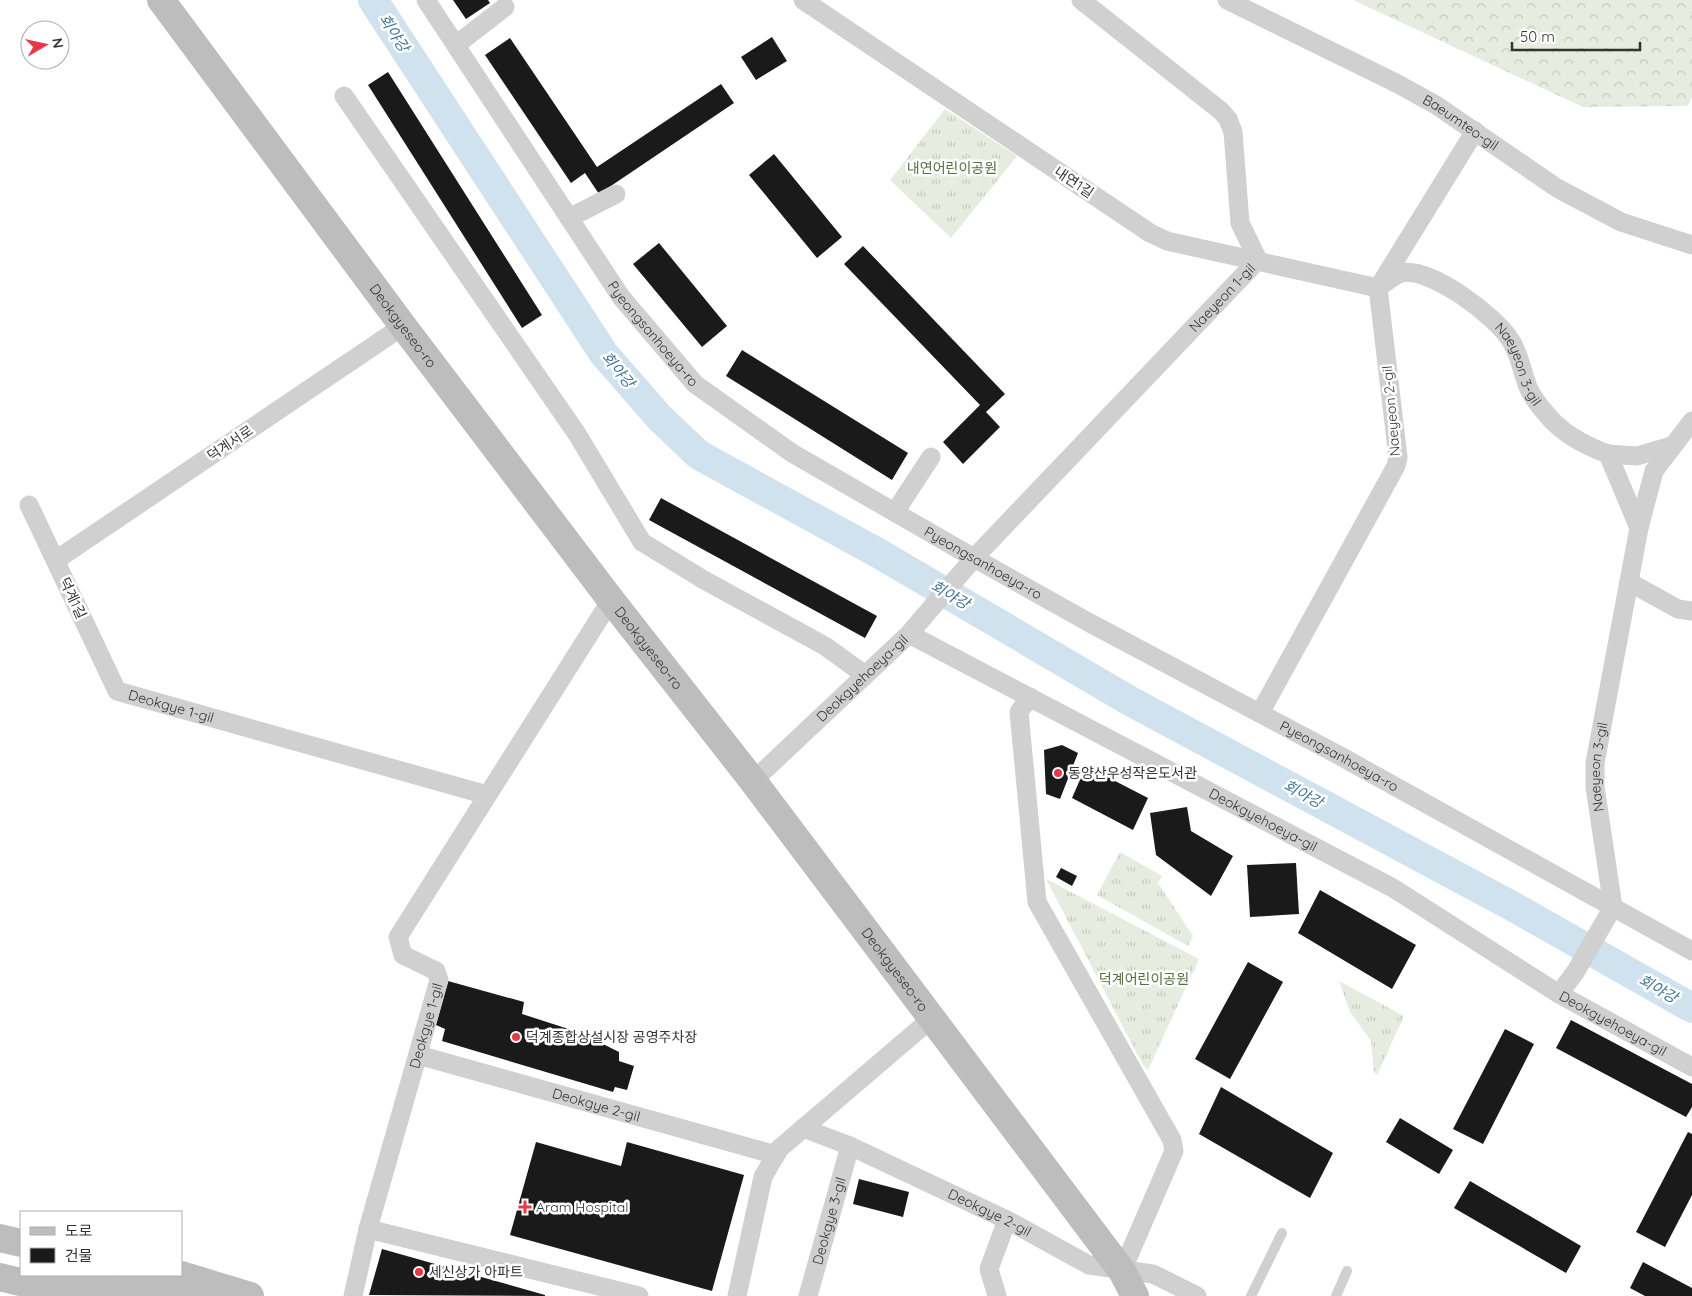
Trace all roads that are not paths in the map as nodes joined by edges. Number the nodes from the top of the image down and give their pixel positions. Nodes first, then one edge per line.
1 (161, 0) edge
2 (426, 0) edge
3 (803, 0) edge
4 (1081, 0) edge
5 (1226, 0) edge
6 (505, 7) dead end
7 (456, 45) junction
8 (344, 96) dead end
9 (1475, 131) junction
10 (616, 194) dead end
11 (569, 218) junction
12 (1692, 245) edge
13 (1258, 260) junction
14 (1378, 288) junction
15 (404, 326) junction
16 (1684, 434) edge
17 (1608, 454) junction
18 (931, 457) dead end
19 (29, 505) dead end
20 (895, 512) junction
21 (1639, 528) junction
22 (974, 558) junction
23 (56, 560) junction
24 (1629, 582) junction
25 (611, 600) junction
26 (1692, 611) edge
27 (909, 634) junction
28 (865, 675) junction
29 (1030, 697) junction
30 (1260, 713) junction
31 (753, 781) junction
32 (487, 795) junction
33 (1613, 907) junction
34 (1692, 952) edge
35 (1559, 994) junction
36 (931, 1019) junction
37 (418, 1054) junction
38 (1692, 1067) edge
39 (803, 1128) junction
40 (850, 1146) junction
41 (776, 1155) junction
42 (1007, 1220) junction
43 (0, 1224) edge
44 (368, 1229) junction
45 (20, 1230) edge
46 (1282, 1234) dead end
47 (0, 1238) edge
48 (20, 1244) edge
49 (0, 1258) edge
50 (20, 1264) edge
51 (1122, 1271) junction
52 (1347, 1271) dead end
53 (182, 1274) edge
54 (65, 1276) edge
55 (135, 1276) edge
56 (0, 1277) edge
57 (576, 1288) edge
58 (76, 1296) edge
59 (136, 1296) edge
60 (195, 1296) edge
61 (250, 1296) edge
62 (353, 1296) edge
63 (639, 1296) edge
64 (737, 1296) edge
65 (808, 1296) edge
66 (997, 1296) edge
67 (1136, 1296) edge
68 (1196, 1296) edge
69 (1252, 1296) edge
70 (1336, 1296) edge

1 - 15 street, Deokgyeseo-ro
2 - 7 street, Pyeongsanhoeya-ro
3 - 13 street, 내연1길
4 - 13 street, Naeyeon 1-gil
5 - 9 street, Baeumteo-gil
6 - 7 street
7 - 11 street, Pyeongsanhoeya-ro
8 - 28 street
9 - 12 street, Baeumteo-gil
9 - 14 street
10 - 11 street
11 - 20 street, Pyeongsanhoeya-ro
13 - 14 street, 내연1길
13 - 22 street, Naeyeon 1-gil
14 - 17 street, Naeyeon 3-gil
14 - 30 street, Naeyeon 2-gil
15 - 23 street, 덕계서로
15 - 25 street, Deokgyeseo-ro
16 - 17 street, Naeyeon 3-gil
16 - 21 street, Naeyeon 3-gil
17 - 21 street
18 - 20 street
19 - 23 street, 덕계1길
20 - 22 street, Pyeongsanhoeya-ro
21 - 24 street, Naeyeon 3-gil
22 - 27 street, Naeyeon 1-gil
22 - 30 street, Pyeongsanhoeya-ro
23 - 32 street, Deokgye 1-gil
24 - 26 street
24 - 33 street, Naeyeon 3-gil
25 - 31 street, Deokgyeseo-ro
25 - 32 street, Deokgye 1-gil
27 - 28 street, Deokgyehoeya-gil
27 - 29 street, Deokgyehoeya-gil
28 - 31 street, Deokgyehoeya-gil
29 - 35 street, Deokgyehoeya-gil
29 - 51 street
30 - 33 street, Pyeongsanhoeya-ro
31 - 36 street, Deokgyeseo-ro
32 - 37 street, Deokgye 1-gil
33 - 34 street, Pyeongsanhoeya-ro
33 - 35 street
35 - 38 street, Deokgyehoeya-gil
36 - 39 street
36 - 51 street, Deokgyeseo-ro
37 - 41 street, Deokgye 2-gil
37 - 44 street, Deokgye 1-gil
39 - 40 street, Deokgye 2-gil
39 - 41 street
40 - 42 street, Deokgye 2-gil
40 - 65 street, Deokgye 3-gil
41 - 64 street
42 - 51 street, Deokgye 2-gil
42 - 66 street
43 - 45 street
44 - 57 street
44 - 62 street, Deokgye 1-gil
46 - 69 lane
47 - 48 street
49 - 50 street
51 - 67 street, Deokgyeseo-ro
51 - 68 street, Deokgye 2-gil
52 - 70 lane
53 - 61 street
54 - 59 street
55 - 60 street
56 - 58 street
57 - 63 street

